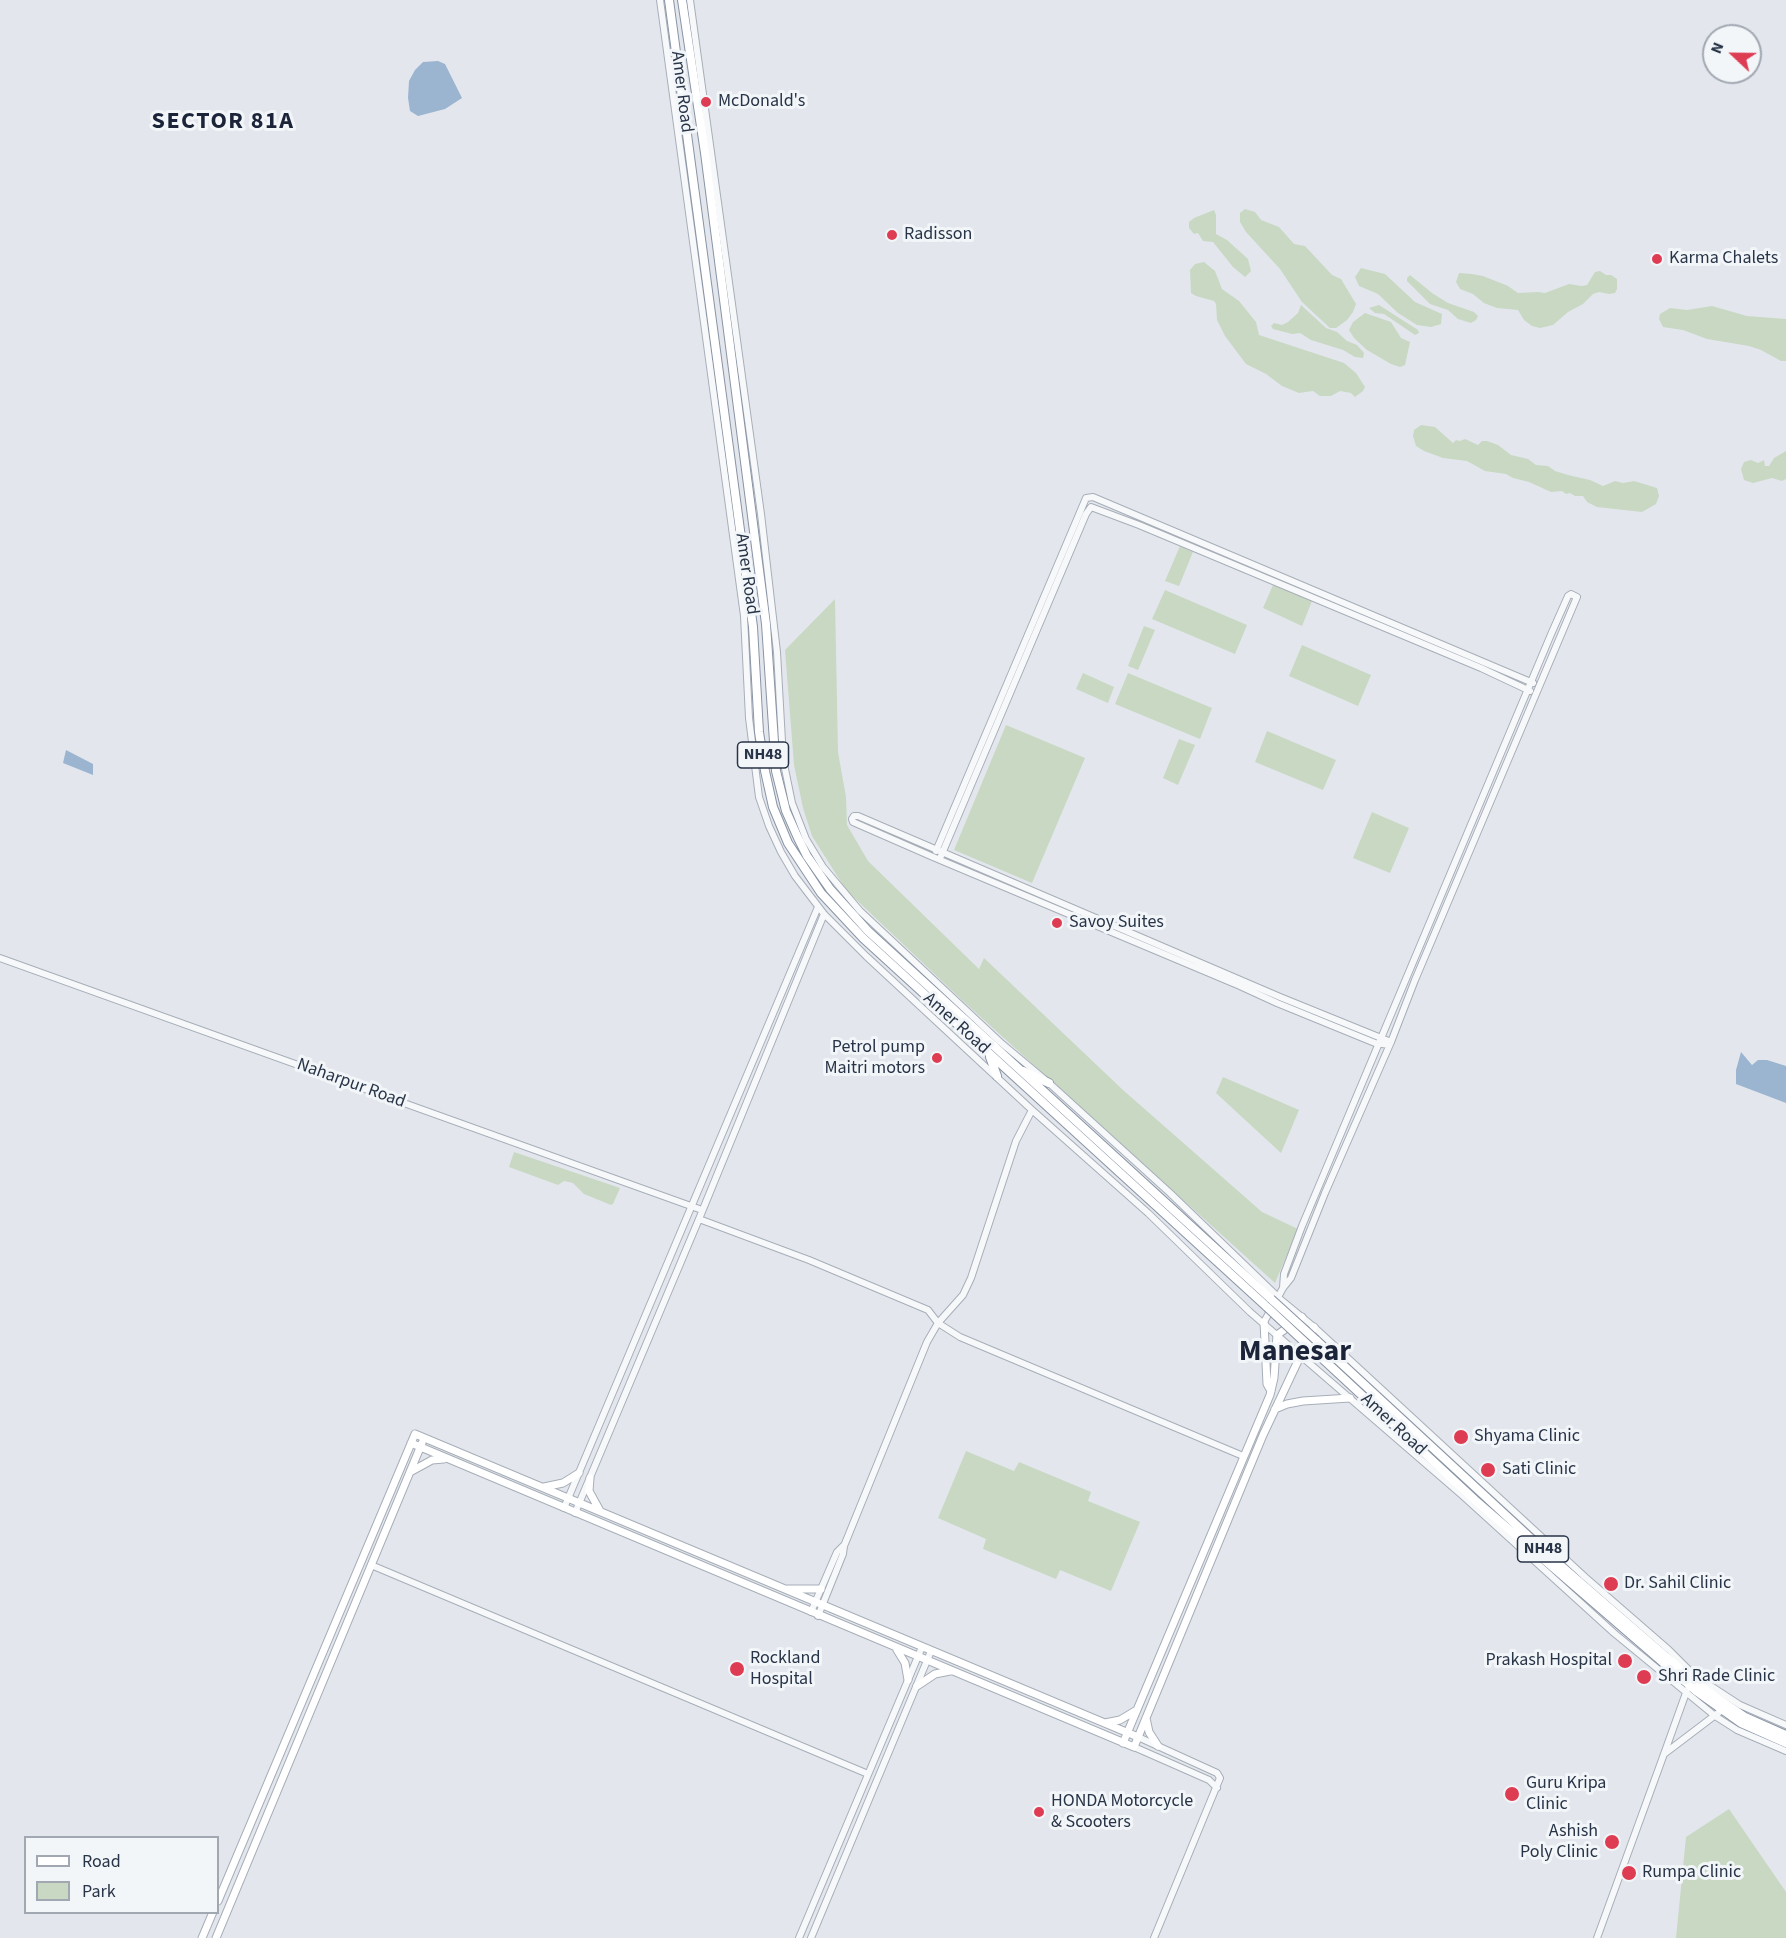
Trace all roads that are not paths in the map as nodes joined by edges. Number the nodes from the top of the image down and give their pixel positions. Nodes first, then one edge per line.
1 (660, 0) edge
2 (669, 0) edge
3 (682, 0) edge
4 (690, 0) edge
5 (695, 64) junction
6 (702, 275) junction
7 (773, 664) junction
8 (1531, 683) junction
9 (1539, 686) junction
10 (752, 690) junction
11 (1528, 690) junction
12 (1536, 693) junction
13 (936, 850) junction
14 (943, 853) junction
15 (936, 859) junction
16 (818, 907) junction
17 (824, 914) junction
18 (0, 958) edge
19 (1380, 1041) junction
20 (1390, 1043) junction
21 (988, 1053) junction
22 (1015, 1067) junction
23 (997, 1077) junction
24 (1049, 1083) junction
25 (1032, 1110) junction
26 (691, 1206) junction
27 (702, 1210) junction
28 (699, 1219) junction
29 (1283, 1288) junction
30 (1272, 1301) junction
31 (1302, 1317) junction
32 (1264, 1322) junction
33 (938, 1323) junction
34 (1314, 1327) junction
35 (1277, 1335) junction
36 (1299, 1355) junction
37 (1271, 1391) junction
38 (1350, 1398) junction
39 (1275, 1409) junction
40 (425, 1438) junction
41 (411, 1443) junction
42 (420, 1448) junction
43 (1243, 1456) junction
44 (447, 1458) junction
45 (1458, 1461) junction
46 (410, 1472) junction
47 (579, 1473) junction
48 (590, 1478) junction
49 (1469, 1480) junction
50 (541, 1487) junction
51 (1463, 1496) junction
52 (568, 1499) junction
53 (1474, 1500) junction
54 (578, 1503) junction
55 (564, 1508) junction
56 (575, 1512) junction
57 (602, 1513) junction
58 (1528, 1529) junction
59 (844, 1546) junction
60 (371, 1565) junction
61 (782, 1589) junction
62 (820, 1589) junction
63 (814, 1603) junction
64 (822, 1606) junction
65 (815, 1614) junction
66 (893, 1647) junction
67 (922, 1647) junction
68 (931, 1651) junction
69 (918, 1657) junction
70 (928, 1661) junction
71 (952, 1671) junction
72 (1153, 1672) junction
73 (1163, 1675) junction
74 (908, 1680) junction
75 (917, 1686) junction
76 (1688, 1689) junction
77 (1137, 1709) junction
78 (1718, 1713) junction
79 (1147, 1716) junction
80 (1102, 1723) junction
81 (1784, 1724) edge
82 (1127, 1733) junction
83 (1782, 1733) edge
84 (1138, 1737) junction
85 (1123, 1743) junction
86 (1786, 1743) edge
87 (1158, 1746) junction
88 (1134, 1747) junction
89 (1786, 1751) edge
90 (1664, 1754) junction
91 (868, 1774) junction
92 (1217, 1788) junction
93 (219, 1899) edge
94 (212, 1914) edge
95 (202, 1938) edge
96 (216, 1938) edge
97 (799, 1938) edge
98 (811, 1938) edge
99 (1154, 1938) edge
100 (1597, 1938) edge

1 - 6 street
2 - 6 highway, Amer Road / NH48
3 - 5 highway, Amer Road / NH48
4 - 5 street
5 - 7 highway, Amer Road / NH48
6 - 10 highway, Amer Road / NH48
7 - 22 highway, Amer Road / NH48
7 - 24 street
8 - 9 street
8 - 9 street
8 - 11 street
8 - 13 street
9 - 12 street
10 - 16 street
10 - 21 highway, Amer Road / NH48
11 - 12 street
11 - 14 street
11 - 19 street
12 - 20 street
13 - 14 street
13 - 15 street
13 - 15 street
14 - 15 street
14 - 19 street
15 - 19 street
16 - 17 street
16 - 26 street
17 - 23 street
17 - 27 street
18 - 26 street, Naharpur Road
19 - 20 street
19 - 29 street
20 - 29 street
21 - 23 highway
21 - 30 highway, Amer Road / NH48
22 - 24 highway
22 - 30 highway, Amer Road / NH48
23 - 25 street
24 - 30 street
25 - 32 street
25 - 33 street
26 - 27 street, Naharpur Road
26 - 47 street
27 - 28 street
28 - 33 street
28 - 48 street
29 - 30 street
30 - 31 street
30 - 32 street
30 - 49 highway, Amer Road / NH48, bridge
30 - 53 highway, Amer Road / NH48, bridge
31 - 34 street
31 - 35 main road
32 - 35 street
32 - 37 main road
33 - 43 street
33 - 59 street
34 - 36 main road
34 - 45 street
35 - 36 street
35 - 37 main road
36 - 38 street
36 - 39 main road
37 - 43 main road
38 - 39 main road
38 - 51 street
39 - 73 main road
40 - 41 main road
40 - 42 main road
40 - 50 main road
41 - 42 main road
41 - 93 main road
42 - 44 main road
42 - 46 main road
43 - 72 main road
44 - 46 main road
44 - 55 main road
45 - 49 highway
45 - 58 street
46 - 60 main road
47 - 50 main road
47 - 52 street
48 - 54 street
48 - 57 main road
49 - 58 highway, Amer Road / NH48
50 - 52 main road
51 - 53 highway
51 - 76 street
52 - 54 main road
52 - 55 street
53 - 76 highway, Amer Road / NH48
54 - 56 street
54 - 57 main road
55 - 56 main road
56 - 65 main road
57 - 61 main road
58 - 81 street
58 - 83 highway, Amer Road / NH48
59 - 62 street
59 - 64 street
60 - 91 street
60 - 96 main road
61 - 62 main road
61 - 63 main road
62 - 63 street
63 - 64 main road
63 - 65 street
64 - 65 street
64 - 67 main road
65 - 66 main road
66 - 69 main road
66 - 74 main road
67 - 68 main road
67 - 69 street
68 - 70 street
68 - 80 main road
69 - 70 main road
69 - 74 street
70 - 71 main road
70 - 75 street
71 - 75 main road
71 - 85 main road
72 - 73 main road
72 - 77 main road
73 - 79 main road
74 - 91 street
75 - 98 street
76 - 78 highway, Amer Road / NH48
76 - 90 street
77 - 80 main road
77 - 82 main road
78 - 86 highway, Amer Road / NH48
78 - 89 street
78 - 90 street
79 - 84 main road
79 - 87 main road
80 - 82 main road
81 - 83 highway
82 - 84 main road
82 - 85 main road
84 - 87 street
84 - 88 main road
85 - 88 main road
87 - 92 street
88 - 92 street
90 - 100 street
91 - 97 street
92 - 99 street
94 - 95 main road

